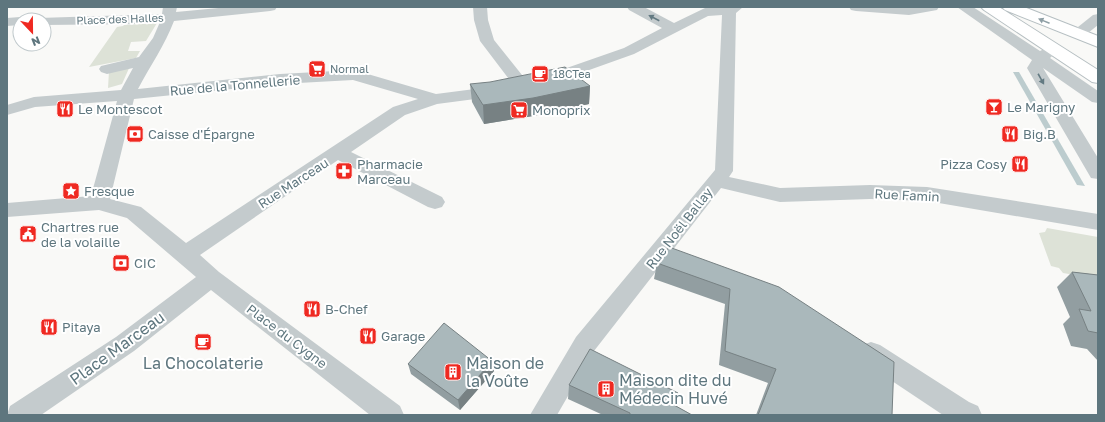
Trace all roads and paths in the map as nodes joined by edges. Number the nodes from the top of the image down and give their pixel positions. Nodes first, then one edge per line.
1 (270, 7) edge
2 (480, 7) edge
3 (634, 7) edge
4 (856, 7) edge
5 (932, 7) edge
6 (964, 7) edge
7 (989, 7) edge
8 (1010, 7) edge
9 (732, 9) edge
10 (170, 12) edge
11 (1098, 18) edge
12 (52, 21) edge
13 (673, 28) junction
14 (1078, 34) junction
15 (1098, 42) edge
16 (1047, 53) junction
17 (144, 61) junction
18 (107, 69) dead end
19 (1098, 78) edge
20 (524, 88) junction
21 (412, 92) junction
22 (127, 95) junction
23 (1098, 98) edge
24 (435, 99) junction
25 (7, 110) edge
26 (399, 111) junction
27 (339, 153) junction
28 (1098, 173) edge
29 (717, 180) junction
30 (435, 202) dead end
31 (99, 203) junction
32 (7, 210) edge
33 (1098, 222) edge
34 (662, 250) junction
35 (186, 254) junction
36 (684, 259) edge
37 (211, 278) junction
38 (853, 341) edge
39 (966, 414) edge
40 (19, 415) edge
41 (391, 415) edge
42 (543, 415) edge

1 - 10 street
2 - 20 street
13 -> 3 street
4 - 5 street
6 - 16 street
7 - 16 main road
14 -> 8 main road
9 - 13 street
9 - 29 street, Rue Noël Ballay
10 - 12 street, Place des Halles
10 - 17 street, Place des Halles
11 - 14 street
13 - 20 street
14 - 15 main road
16 - 19 main road
16 - 23 street
16 -> 28 street
17 - 18 street
17 - 22 street, Place des Halles
20 - 24 street
21 - 22 street, Rue de la Tonnellerie
21 - 24 street, Rue de la Tonnellerie
21 - 26 street, Rue Marceau
22 - 25 street
22 - 31 street, Place des Halles
24 - 26 street, Rue Marceau
26 - 27 street, Rue Marceau
27 - 30 street
27 - 35 street, Rue Marceau
29 - 33 street, Rue Famin
29 - 34 street, Rue Noël Ballay
31 - 32 street, Place du Cygne
31 - 35 street, Place du Cygne
34 - 36 street
34 - 42 street, Rue Noël Ballay
35 - 37 street, Place du Cygne
37 - 40 street, Place Marceau
37 - 41 street, Place du Cygne
38 - 39 street

